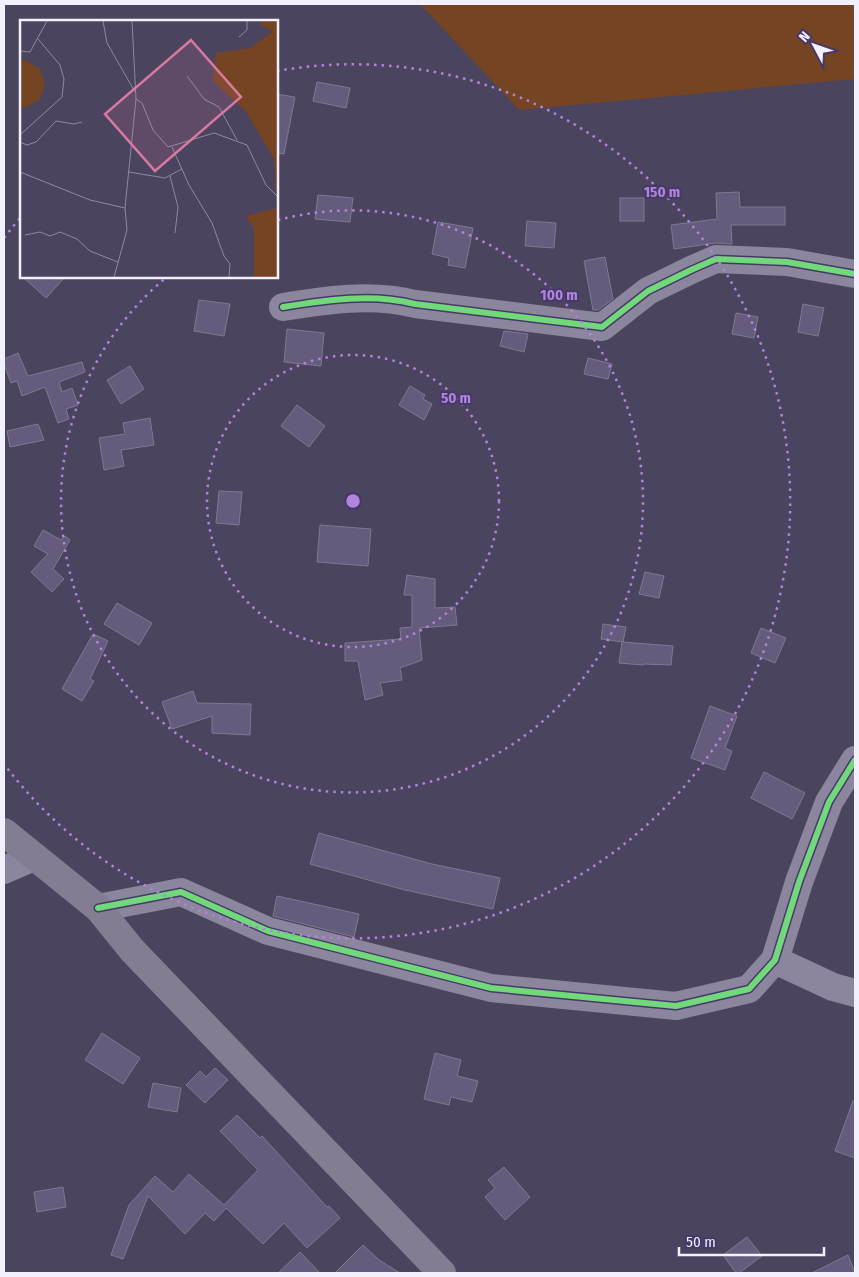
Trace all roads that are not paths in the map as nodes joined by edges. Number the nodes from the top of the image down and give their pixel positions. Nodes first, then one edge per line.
1 (855, 274) edge
2 (283, 307) dead end
3 (855, 760) edge
4 (4, 832) edge
5 (34, 857) junction
6 (4, 870) edge
7 (98, 908) junction
8 (775, 960) junction
9 (855, 993) edge
10 (442, 1273) edge

1 - 2 street
3 - 8 street
4 - 5 highway
5 - 6 street
5 - 7 highway
7 - 8 street
7 - 10 highway
8 - 9 street

